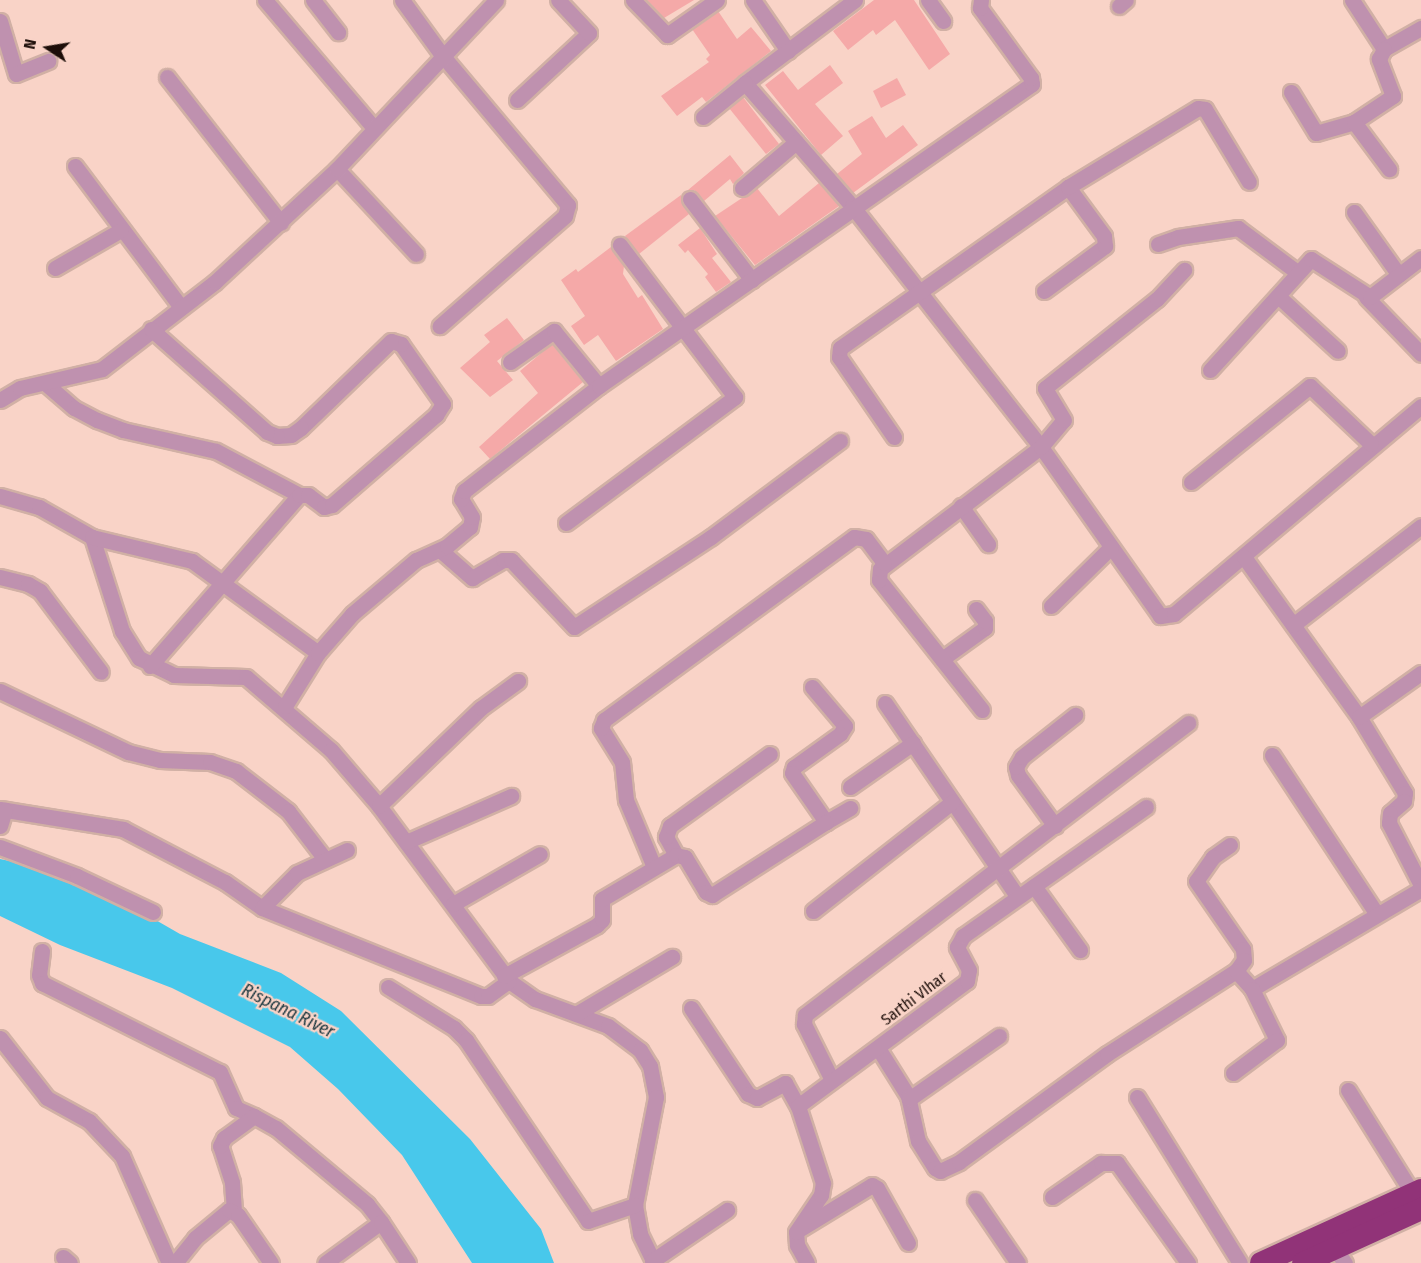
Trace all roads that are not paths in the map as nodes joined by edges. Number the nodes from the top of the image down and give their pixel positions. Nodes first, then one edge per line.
1 (265, 0) edge
2 (313, 0) edge
3 (402, 0) edge
4 (496, 0) edge
5 (558, 0) edge
6 (633, 0) edge
7 (717, 0) edge
8 (753, 0) edge
9 (855, 0) edge
10 (928, 0) edge
11 (981, 0) edge
12 (1352, 0) edge
13 (0, 21) edge
14 (943, 21) dead end
15 (1421, 28) edge
16 (338, 32) dead end
17 (1384, 49) junction
18 (788, 51) junction
19 (442, 56) junction
20 (49, 61) dead end
21 (167, 77) dead end
22 (746, 83) junction
23 (1291, 92) dead end
24 (517, 100) dead end
25 (703, 117) dead end
26 (1354, 122) junction
27 (374, 128) junction
28 (796, 142) junction
29 (75, 166) dead end
30 (337, 169) junction
31 (1389, 169) dead end
32 (1249, 182) dead end
33 (1068, 187) junction
34 (742, 188) dead end
35 (690, 199) dead end
36 (852, 206) junction
37 (1354, 212) dead end
38 (281, 223) junction
39 (121, 230) junction
40 (1158, 244) dead end
41 (620, 245) dead end
42 (416, 254) dead end
43 (1421, 258) edge
44 (55, 268) dead end
45 (1184, 270) dead end
46 (1297, 272) junction
47 (1399, 275) junction
48 (752, 280) junction
49 (1044, 291) dead end
50 (919, 293) junction
51 (1278, 296) junction
52 (1366, 297) junction
53 (181, 307) junction
54 (440, 326) dead end
55 (682, 328) junction
56 (151, 329) junction
57 (1338, 351) dead end
58 (1421, 354) edge
59 (510, 362) dead end
60 (1210, 370) dead end
61 (45, 383) junction
62 (599, 386) junction
63 (0, 400) edge
64 (1421, 406) edge
65 (894, 437) dead end
66 (840, 441) dead end
67 (1371, 444) junction
68 (1041, 447) junction
69 (1191, 482) dead end
70 (299, 495) junction
71 (0, 496) edge
72 (961, 506) junction
73 (566, 523) dead end
74 (1421, 526) edge
75 (92, 537) junction
76 (988, 544) dead end
77 (1112, 547) junction
78 (440, 550) junction
79 (1244, 557) junction
80 (884, 563) junction
81 (0, 577) edge
82 (221, 582) junction
83 (1051, 606) dead end
84 (976, 609) dead end
85 (1293, 626) junction
86 (318, 653) junction
87 (942, 659) junction
88 (150, 666) junction
89 (101, 672) dead end
90 (1421, 674) edge
91 (518, 681) dead end
92 (812, 687) dead end
93 (0, 691) edge
94 (885, 702) dead end
95 (285, 706) junction
96 (982, 710) dead end
97 (1075, 715) dead end
98 (1359, 717) junction
99 (1188, 723) dead end
100 (913, 743) junction
101 (770, 754) dead end
102 (1272, 755) dead end
103 (850, 787) dead end
104 (511, 796) dead end
105 (952, 802) junction
106 (379, 806) junction
107 (1146, 807) dead end
108 (850, 808) dead end
109 (3, 809) edge
110 (826, 822) junction
111 (0, 826) edge
112 (1055, 826) junction
113 (406, 842) junction
114 (1230, 845) dead end
115 (0, 847) edge
116 (347, 850) dead end
117 (540, 854) dead end
118 (676, 855) junction
119 (325, 859) junction
120 (654, 867) junction
121 (999, 870) junction
122 (1034, 885) junction
123 (1421, 887) edge
124 (1018, 897) junction
125 (453, 904) junction
126 (262, 908) junction
127 (813, 911) dead end
128 (153, 912) dead end
129 (1376, 913) junction
130 (1080, 950) dead end
131 (42, 951) dead end
132 (672, 957) dead end
133 (1236, 971) junction
134 (507, 978) junction
135 (388, 987) dead end
136 (1252, 989) junction
137 (691, 1008) dead end
138 (576, 1014) junction
139 (999, 1036) dead end
140 (0, 1038) edge
141 (878, 1048) junction
142 (1233, 1073) dead end
143 (832, 1080) junction
144 (1347, 1090) dead end
145 (1137, 1097) dead end
146 (909, 1099) junction
147 (798, 1106) junction
148 (254, 1116) junction
149 (1052, 1197) dead end
150 (1418, 1197) edge
151 (975, 1200) dead end
152 (634, 1205) junction
153 (727, 1210) dead end
154 (234, 1211) junction
155 (381, 1222) junction
156 (796, 1232) junction
157 (908, 1243) dead end
158 (1335, 1248) edge
159 (653, 1262) edge
160 (169, 1263) edge
161 (175, 1263) edge
162 (271, 1263) edge
163 (325, 1263) edge
164 (408, 1263) edge
165 (807, 1263) edge
166 (1018, 1263) edge
167 (1188, 1263) edge
168 (1240, 1263) edge
169 (1261, 1263) edge
170 (1303, 1263) edge

1 - 27 street
2 - 16 street
3 - 19 street
4 - 19 street
5 - 24 street
6 - 7 street
8 - 18 street
9 - 18 street
10 - 14 street
11 - 36 street
12 - 17 street
13 - 20 street
15 - 17 street
17 - 26 street
18 - 22 street
19 - 27 street
19 - 54 street
21 - 38 street
22 - 25 street
22 - 28 street
23 - 26 street
26 - 31 street
27 - 30 street
28 - 34 street
28 - 36 street
29 - 39 street
30 - 38 street
30 - 42 street
32 - 33 street
33 - 49 street
33 - 50 street
35 - 48 street
36 - 48 street
36 - 50 street
37 - 47 street
38 - 53 street
39 - 44 street
39 - 53 street
40 - 46 street
41 - 55 street
43 - 47 street
45 - 68 street
46 - 51 street
46 - 52 street
47 - 52 street
48 - 55 street
50 - 65 street
50 - 68 street
51 - 57 street
51 - 60 street
52 - 58 street
53 - 56 street
55 - 62 street
55 - 73 street
56 - 61 street
56 - 70 street
59 - 62 street
61 - 63 street
61 - 70 street
62 - 78 street
64 - 67 street
66 - 78 street
67 - 69 street
67 - 79 street
68 - 72 street
68 - 77 street
70 - 82 street
71 - 75 street
72 - 76 street
72 - 80 street
74 - 85 street
75 - 82 street
75 - 88 street
77 - 79 street
77 - 83 street
78 - 86 street
79 - 85 street
80 - 87 street
80 - 120 street
81 - 89 street
82 - 86 street
82 - 88 street
84 - 87 street
85 - 98 street
86 - 95 street
87 - 96 street
88 - 95 street
90 - 98 street
91 - 106 street
92 - 110 street
93 - 119 street
94 - 100 street
95 - 106 street
97 - 112 street
98 - 123 street
99 - 112 street
100 - 103 street
100 - 105 street
101 - 118 street
102 - 129 street
104 - 113 street
105 - 121 street
105 - 127 street
106 - 113 street
107 - 122 street, Sarthi VIhar
108 - 110 street
109 - 111 street
109 - 126 street
110 - 118 street
112 - 121 street
113 - 125 street
114 - 133 street
115 - 128 street
116 - 119 street
117 - 125 street
118 - 120 street
119 - 126 street
120 - 134 street
121 - 124 street
121 - 143 street
122 - 124 street, Sarthi VIhar
122 - 130 street
123 - 129 street
124 - 141 street, Sarthi VIhar
125 - 134 street
126 - 134 street
129 - 136 street
131 - 148 street
132 - 138 street
133 - 136 street
133 - 146 street
134 - 138 street
135 - 152 street
136 - 142 street
137 - 147 street
138 - 152 street
139 - 146 street
140 - 160 street
141 - 143 street, Sarthi VIhar
141 - 146 street
143 - 147 street, Sarthi VIhar
144 - 150 street
145 - 168 street
147 - 156 street
148 - 154 street
148 - 155 street
149 - 167 street
150 - 158 highway
151 - 166 street
152 - 159 street
153 - 159 street
154 - 161 street
154 - 162 street
155 - 163 street
155 - 164 street
156 - 157 street
156 - 165 street
158 - 169 highway
158 - 170 highway

